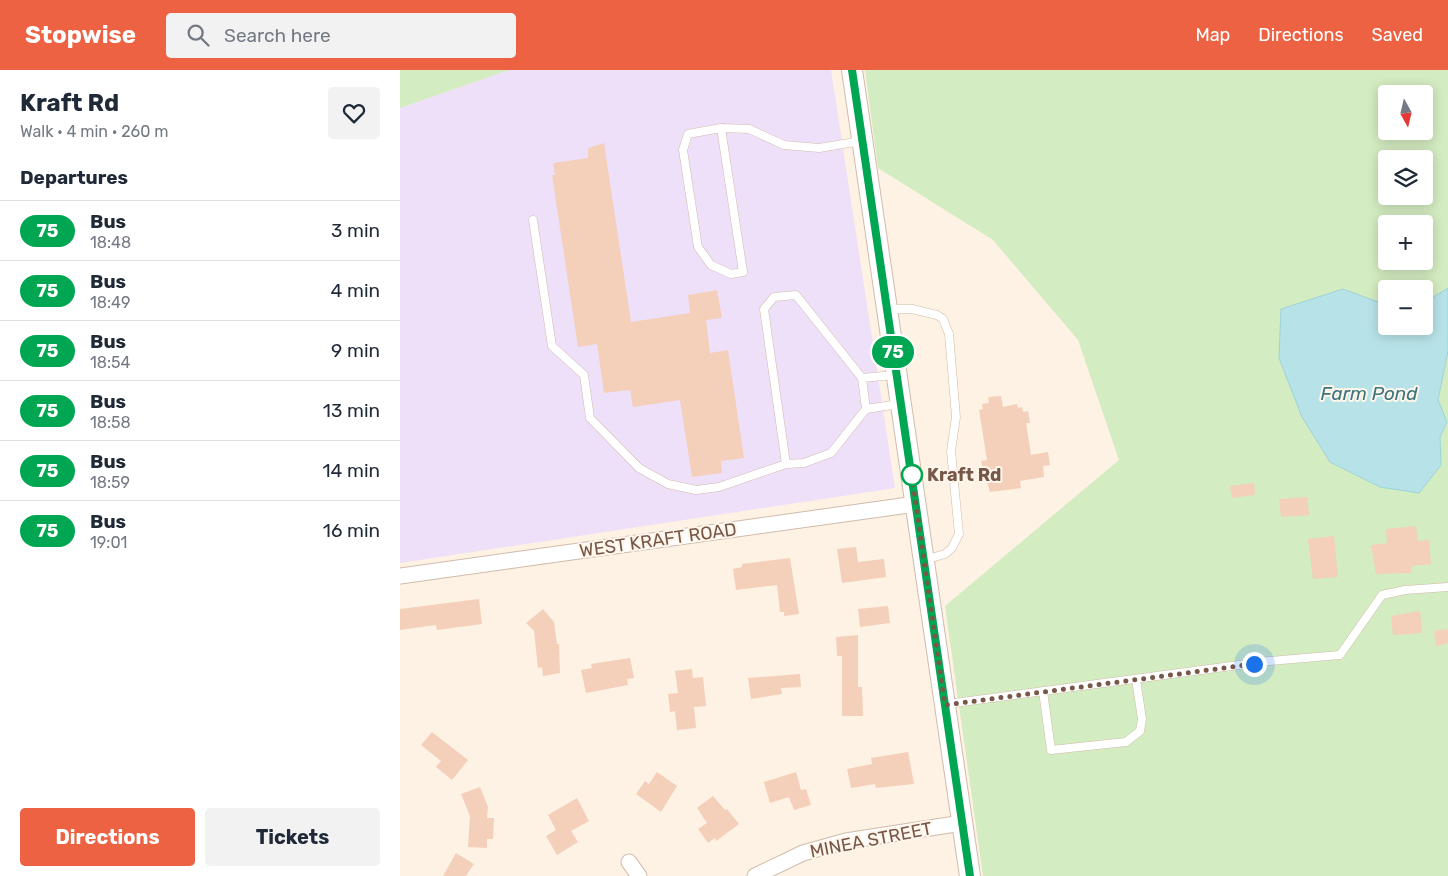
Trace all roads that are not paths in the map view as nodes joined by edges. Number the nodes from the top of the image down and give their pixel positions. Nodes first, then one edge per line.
1 (852, 70) edge
2 (721, 128) junction
3 (863, 141) junction
4 (533, 220) dead end
5 (887, 309) junction
6 (897, 375) junction
7 (862, 378) junction
8 (901, 404) junction
9 (866, 409) junction
10 (786, 464) junction
11 (916, 504) junction
12 (924, 560) junction
13 (400, 576) edge
14 (1448, 587) edge
15 (1136, 679) junction
16 (1043, 691) junction
17 (945, 705) junction
18 (962, 823) junction
19 (629, 862) dead end
20 (639, 876) edge
21 (755, 876) edge
22 (970, 876) edge

1 - 3 street
2 - 2 lane
2 - 3 lane
3 - 5 street
4 - 10 lane
5 - 6 street
5 - 12 lane
6 - 7 lane
6 - 8 street
7 - 9 lane
7 - 10 lane
8 - 9 lane
8 - 11 street
9 - 10 lane
11 - 12 street
11 - 13 street, WEST KRAFT ROAD
12 - 17 street
14 - 15 lane
15 - 16 lane
15 - 16 lane
16 - 17 lane
17 - 18 street
18 - 21 street, MINEA STREET
18 - 22 street
19 - 20 street

